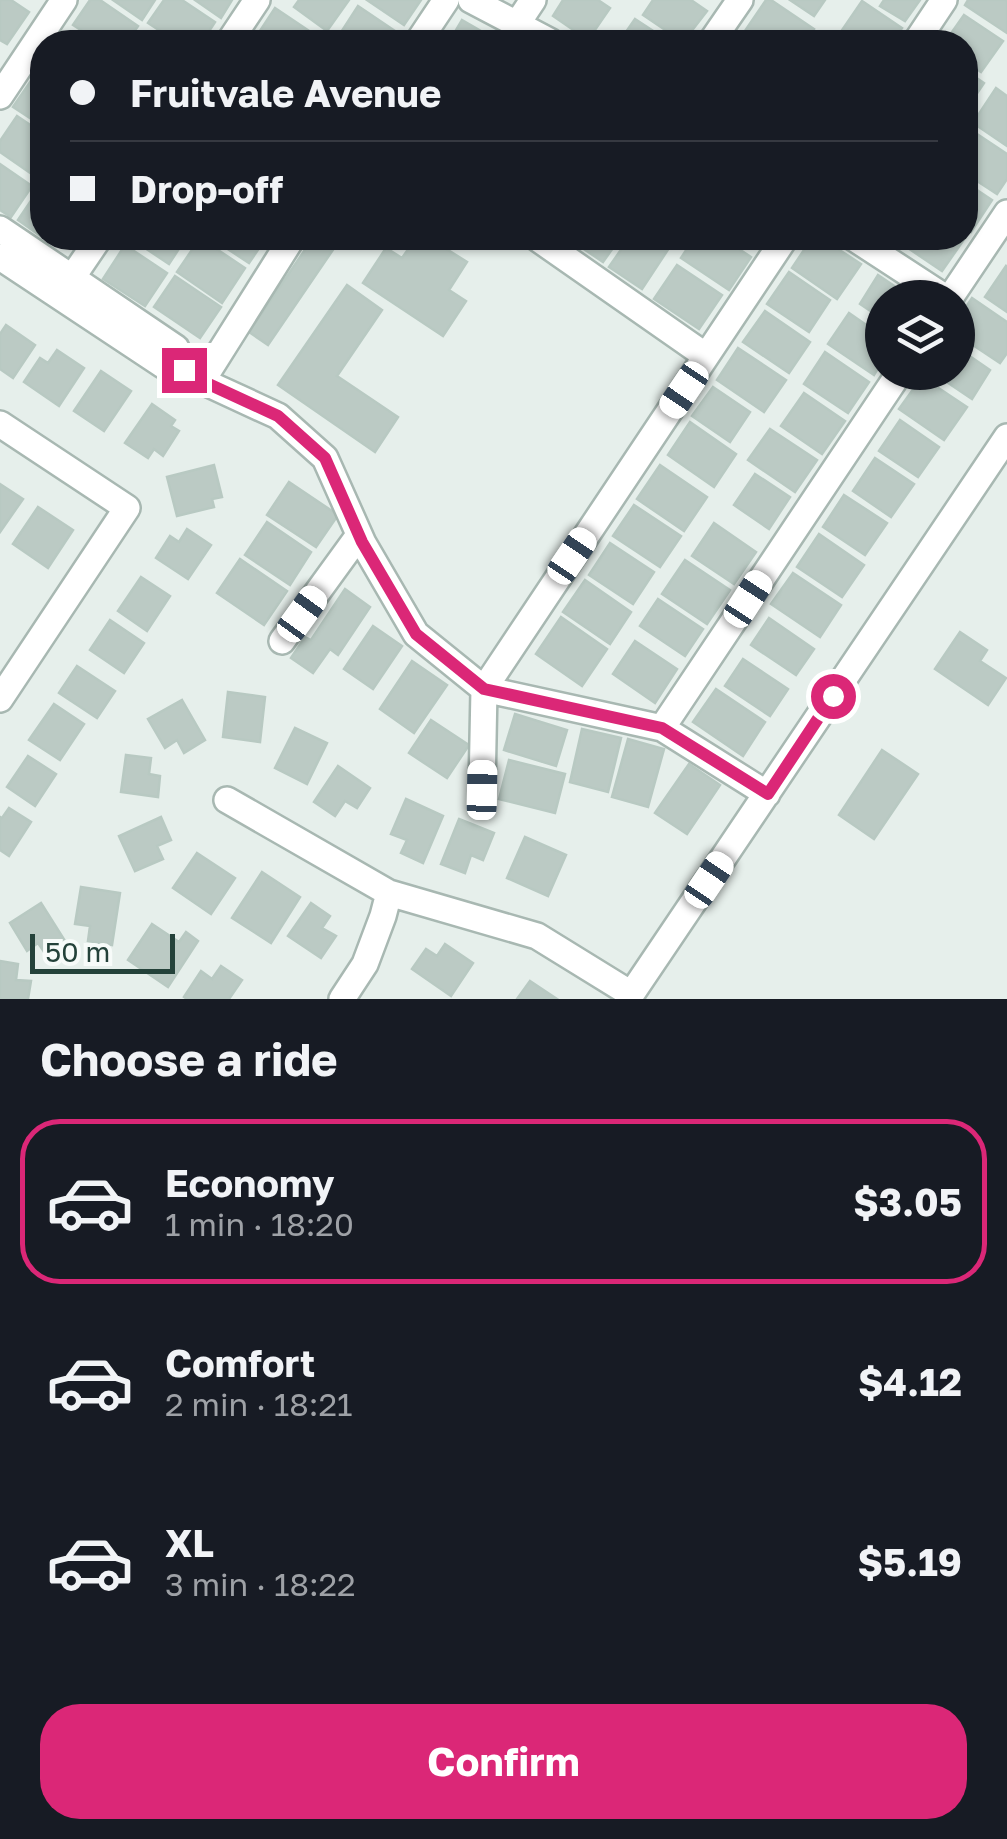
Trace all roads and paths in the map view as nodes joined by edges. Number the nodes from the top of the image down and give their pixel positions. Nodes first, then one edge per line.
1 (64, 0) edge
2 (257, 0) edge
3 (446, 0) edge
4 (471, 0) edge
5 (533, 0) edge
6 (740, 0) edge
7 (944, 0) edge
8 (517, 24) junction
9 (44, 30) edge
10 (237, 30) edge
11 (426, 30) edge
12 (528, 30) edge
13 (719, 30) edge
14 (924, 30) edge
15 (30, 51) edge
16 (0, 96) edge
17 (1007, 213) edge
18 (0, 229) edge
19 (92, 250) edge
20 (283, 250) edge
21 (554, 250) edge
22 (777, 250) edge
23 (873, 250) edge
24 (0, 256) edge
25 (920, 280) edge
26 (960, 280) edge
27 (66, 287) junction
28 (706, 356) junction
29 (193, 375) junction
30 (888, 390) edge
31 (0, 424) edge
32 (1007, 437) edge
33 (359, 535) junction
34 (282, 641) dead end
35 (484, 689) junction
36 (0, 699) edge
37 (662, 728) junction
38 (482, 790) dead end
39 (768, 794) junction
40 (226, 800) dead end
41 (389, 892) junction
42 (629, 996) edge
43 (342, 999) edge

1 - 9 street
2 - 10 street
3 - 11 street
4 - 8 street
5 - 8 street
6 - 13 street
7 - 14 street
8 - 12 street
15 - 16 street
17 - 26 street
18 - 27 street
19 - 27 street
20 - 29 street
21 - 28 street
22 - 28 street
23 - 25 street
24 - 27 street
27 - 29 street
28 - 35 street
29 - 33 street
30 - 37 street
31 - 36 street
32 - 39 street
33 - 34 street
33 - 35 street
35 - 37 street
35 - 38 street
37 - 39 street
39 - 42 street
40 - 41 street
41 - 42 street
41 - 43 street

